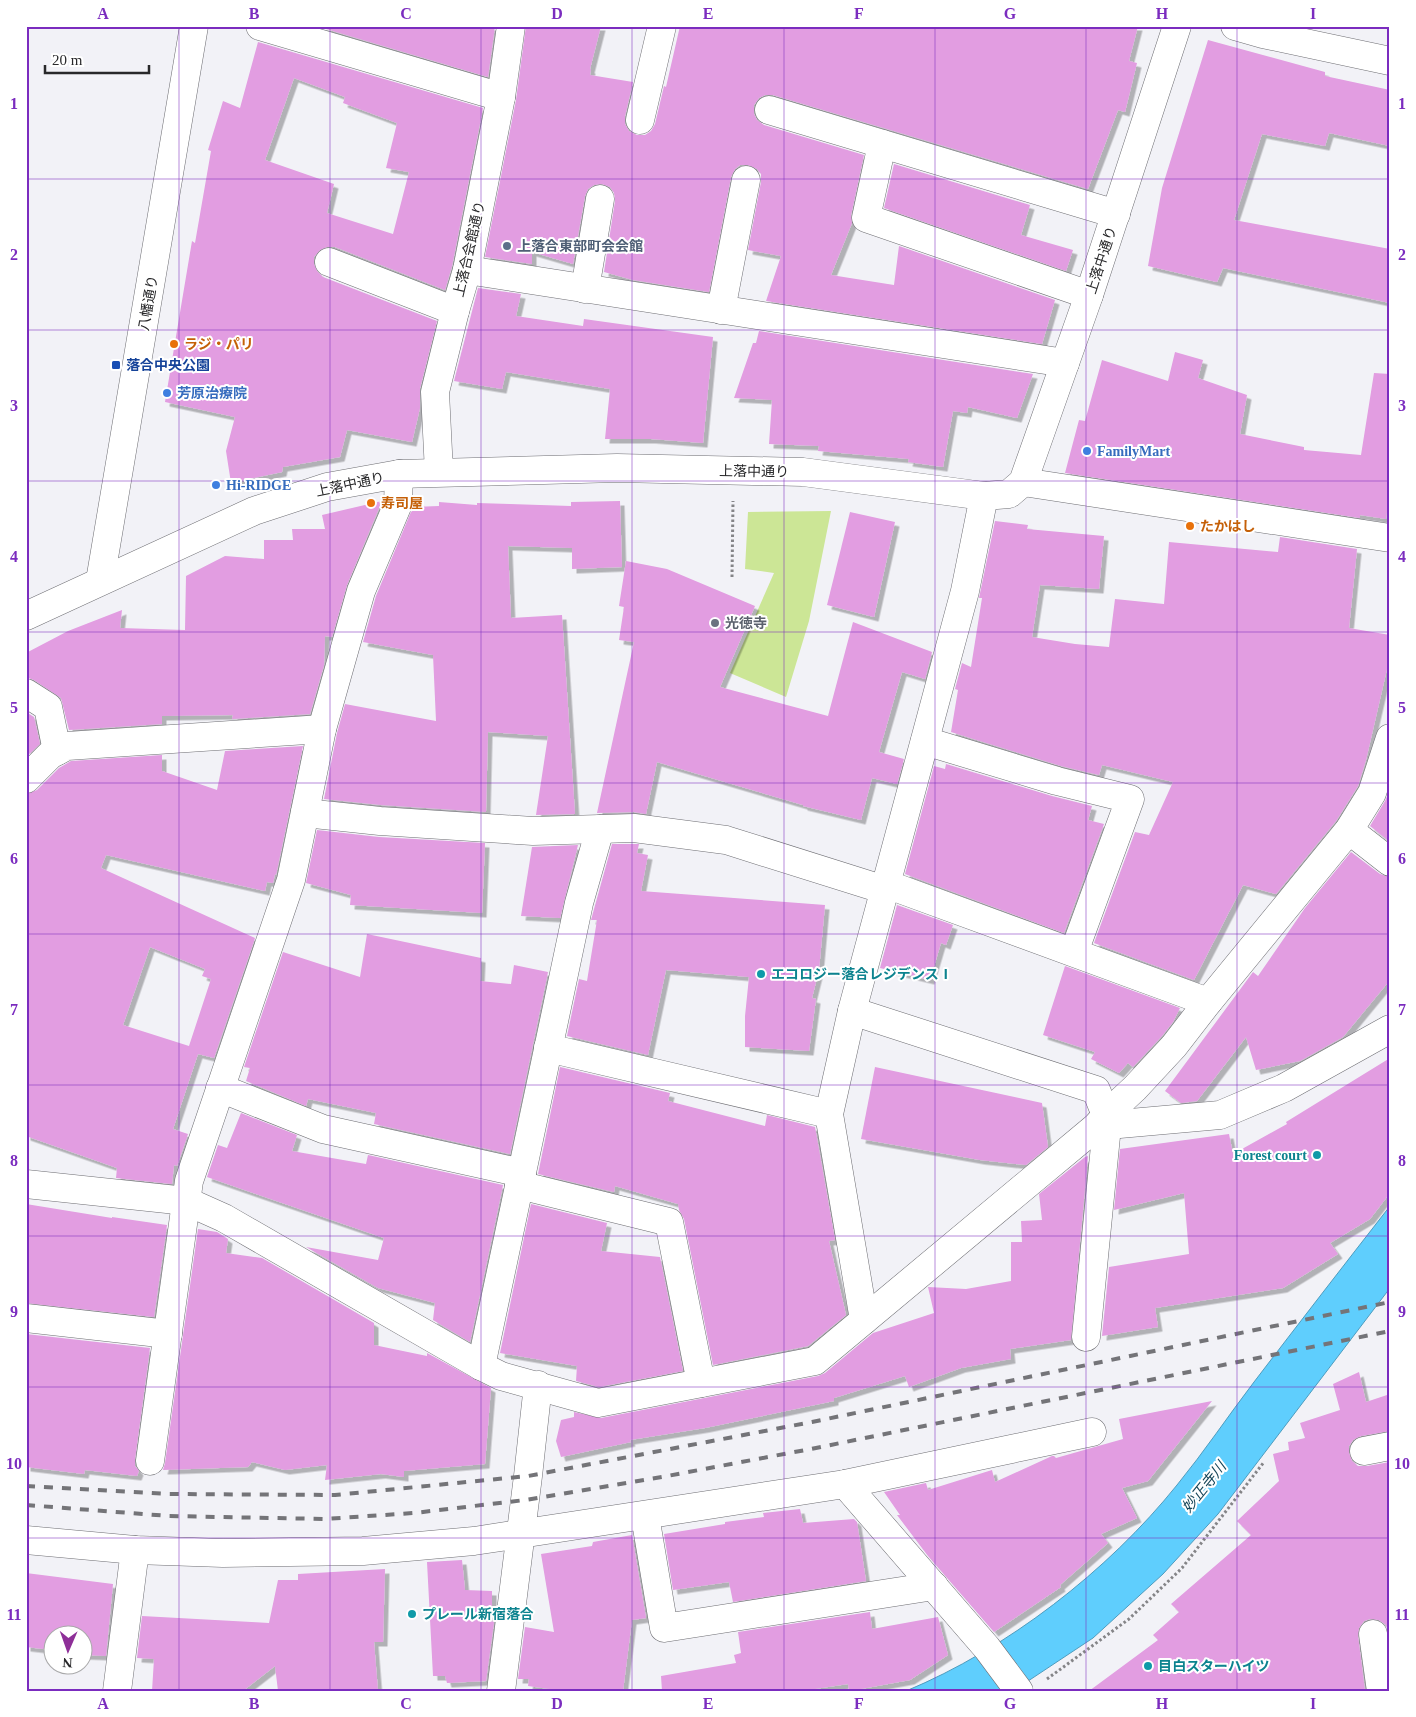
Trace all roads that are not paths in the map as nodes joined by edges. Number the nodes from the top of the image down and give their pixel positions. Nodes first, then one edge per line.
1 (194, 26) edge
2 (260, 26) edge
3 (510, 26) edge
4 (662, 26) edge
5 (1177, 26) edge
6 (1236, 26) edge
7 (1390, 61) edge
8 (501, 97) junction
9 (769, 110) dead end
10 (640, 120) dead end
11 (882, 144) junction
12 (746, 180) dead end
13 (600, 199) dead end
14 (1116, 214) junction
15 (329, 262) dead end
16 (467, 270) junction
17 (585, 289) junction
18 (1090, 295) junction
19 (721, 310) junction
20 (455, 311) junction
21 (1065, 363) junction
22 (439, 472) junction
23 (399, 474) junction
24 (1023, 482) junction
25 (984, 496) junction
26 (1390, 538) edge
27 (100, 581) junction
28 (26, 616) edge
29 (26, 692) edge
30 (322, 730) junction
31 (1390, 738) edge
32 (925, 741) junction
33 (57, 751) junction
34 (26, 779) edge
35 (305, 813) junction
36 (600, 829) junction
37 (1349, 830) junction
38 (1390, 862) edge
39 (886, 887) junction
40 (1074, 952) junction
41 (1208, 1002) junction
42 (852, 1011) junction
43 (1390, 1029) edge
44 (548, 1048) junction
45 (220, 1088) junction
46 (829, 1114) junction
47 (1104, 1122) junction
48 (521, 1179) junction
49 (26, 1184) edge
50 (186, 1201) junction
51 (26, 1318) edge
52 (864, 1320) junction
53 (168, 1334) junction
54 (1086, 1337) dead end
55 (481, 1366) junction
56 (701, 1383) junction
57 (538, 1385) junction
58 (1092, 1432) dead end
59 (1390, 1446) edge
60 (1364, 1451) dead end
61 (150, 1461) dead end
62 (845, 1484) junction
63 (646, 1516) junction
64 (520, 1534) junction
65 (26, 1540) edge
66 (134, 1550) junction
67 (934, 1586) junction
68 (1373, 1634) dead end
69 (1018, 1690) edge
70 (117, 1691) edge
71 (501, 1691) edge
72 (1381, 1691) edge

1 - 27 street, 八幡通り
2 - 8 street
3 - 8 street, 上落合会館通り
4 - 10 street
5 - 14 street, 上落中通り
6 - 7 street
8 - 16 street, 上落合会館通り
9 - 11 street
11 - 14 street
11 - 18 street
12 - 19 street
13 - 17 street
14 - 18 street, 上落中通り
15 - 20 street
16 - 17 street
16 - 20 street, 上落合会館通り
17 - 19 street
18 - 21 street, 上落中通り
19 - 21 street
20 - 22 street, 上落合会館通り
21 - 24 street, 上落中通り
22 - 23 street, 上落中通り
22 - 25 street, 上落中通り
23 - 27 street, 上落中通り
23 - 30 street
24 - 25 street, 上落中通り
24 - 26 street
25 - 32 street
27 - 28 street, 上落中通り
29 - 33 street
30 - 33 street
30 - 35 street
31 - 37 street
32 - 39 street
32 - 40 street
33 - 34 street
35 - 36 street
35 - 45 street
36 - 39 street
36 - 44 street
37 - 38 street
37 - 41 street
39 - 40 street
39 - 42 street
40 - 41 street
41 - 47 street
42 - 46 street
42 - 47 street
43 - 47 street
44 - 46 street
44 - 48 street
45 - 48 street
45 - 50 street
46 - 52 street
47 - 52 street
47 - 54 street
48 - 55 street
48 - 56 street
49 - 50 street
50 - 53 street
50 - 55 street
51 - 53 street
52 - 56 street
53 - 61 street
55 - 57 street
56 - 57 street
57 - 64 street
58 - 62 street
59 - 60 street
62 - 63 street
62 - 67 street
63 - 64 street
63 - 67 street
64 - 66 street
64 - 71 street
65 - 66 street
66 - 70 street
67 - 69 street
68 - 72 street

